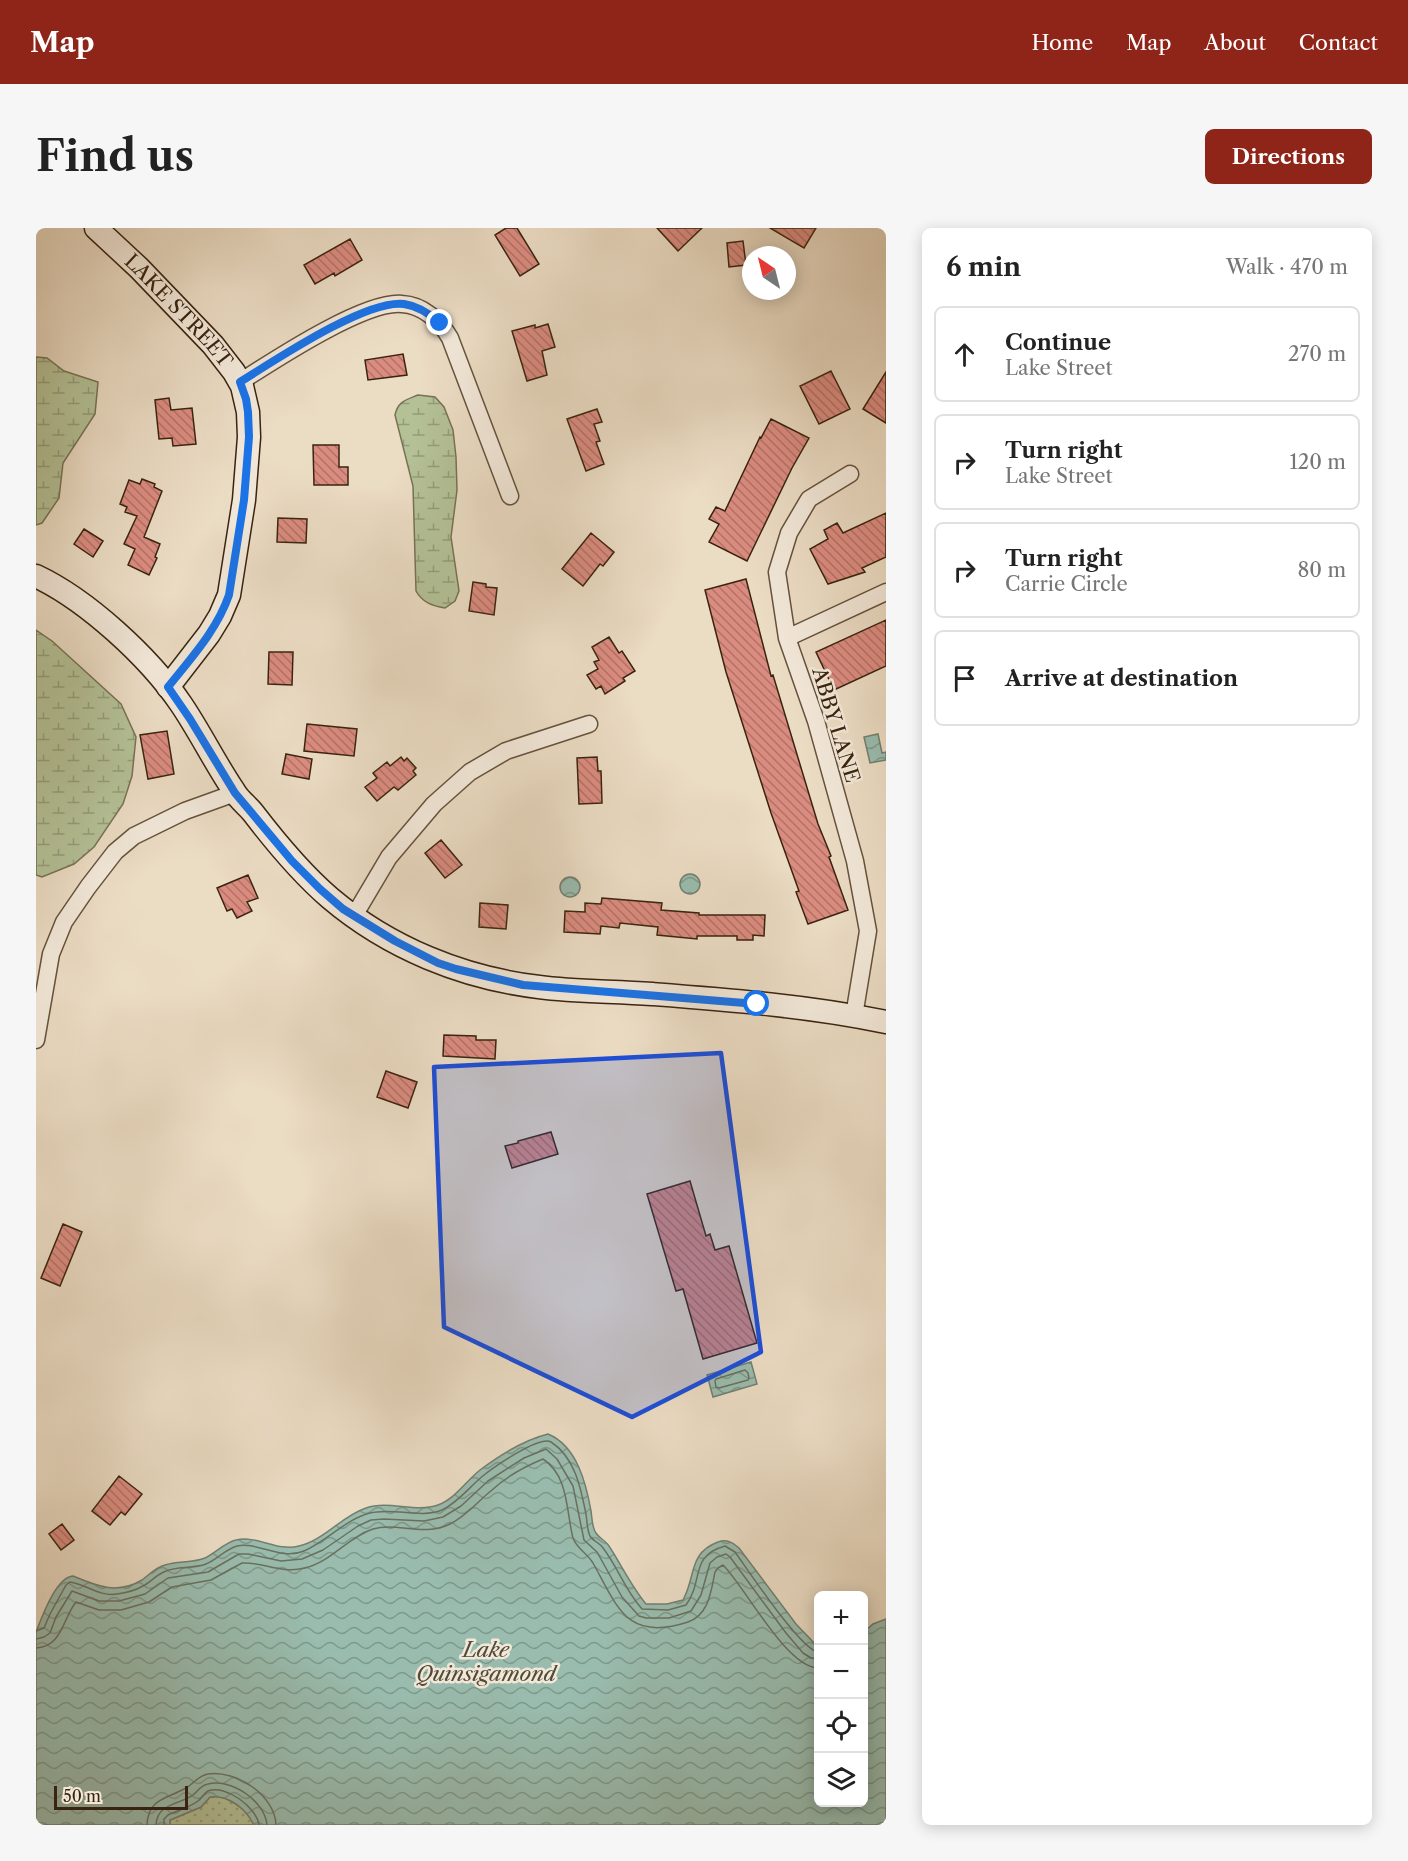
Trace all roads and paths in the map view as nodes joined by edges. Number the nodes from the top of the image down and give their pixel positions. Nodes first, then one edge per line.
1 (96, 228) edge
2 (240, 382) junction
3 (850, 474) dead end
4 (510, 496) dead end
5 (36, 576) edge
6 (886, 592) edge
7 (788, 638) junction
8 (168, 687) junction
9 (589, 724) dead end
10 (235, 793) junction
11 (354, 916) junction
12 (854, 1016) junction
13 (886, 1022) edge
14 (36, 1040) edge

1 - 2 main road, LAKE STREET
2 - 4 street
2 - 8 main road, LAKE STREET
3 - 7 street, ABBY LANE
5 - 8 main road
6 - 7 street
7 - 12 street, ABBY LANE
8 - 10 main road
9 - 11 street
10 - 11 main road
10 - 14 street
11 - 12 main road
12 - 13 main road

